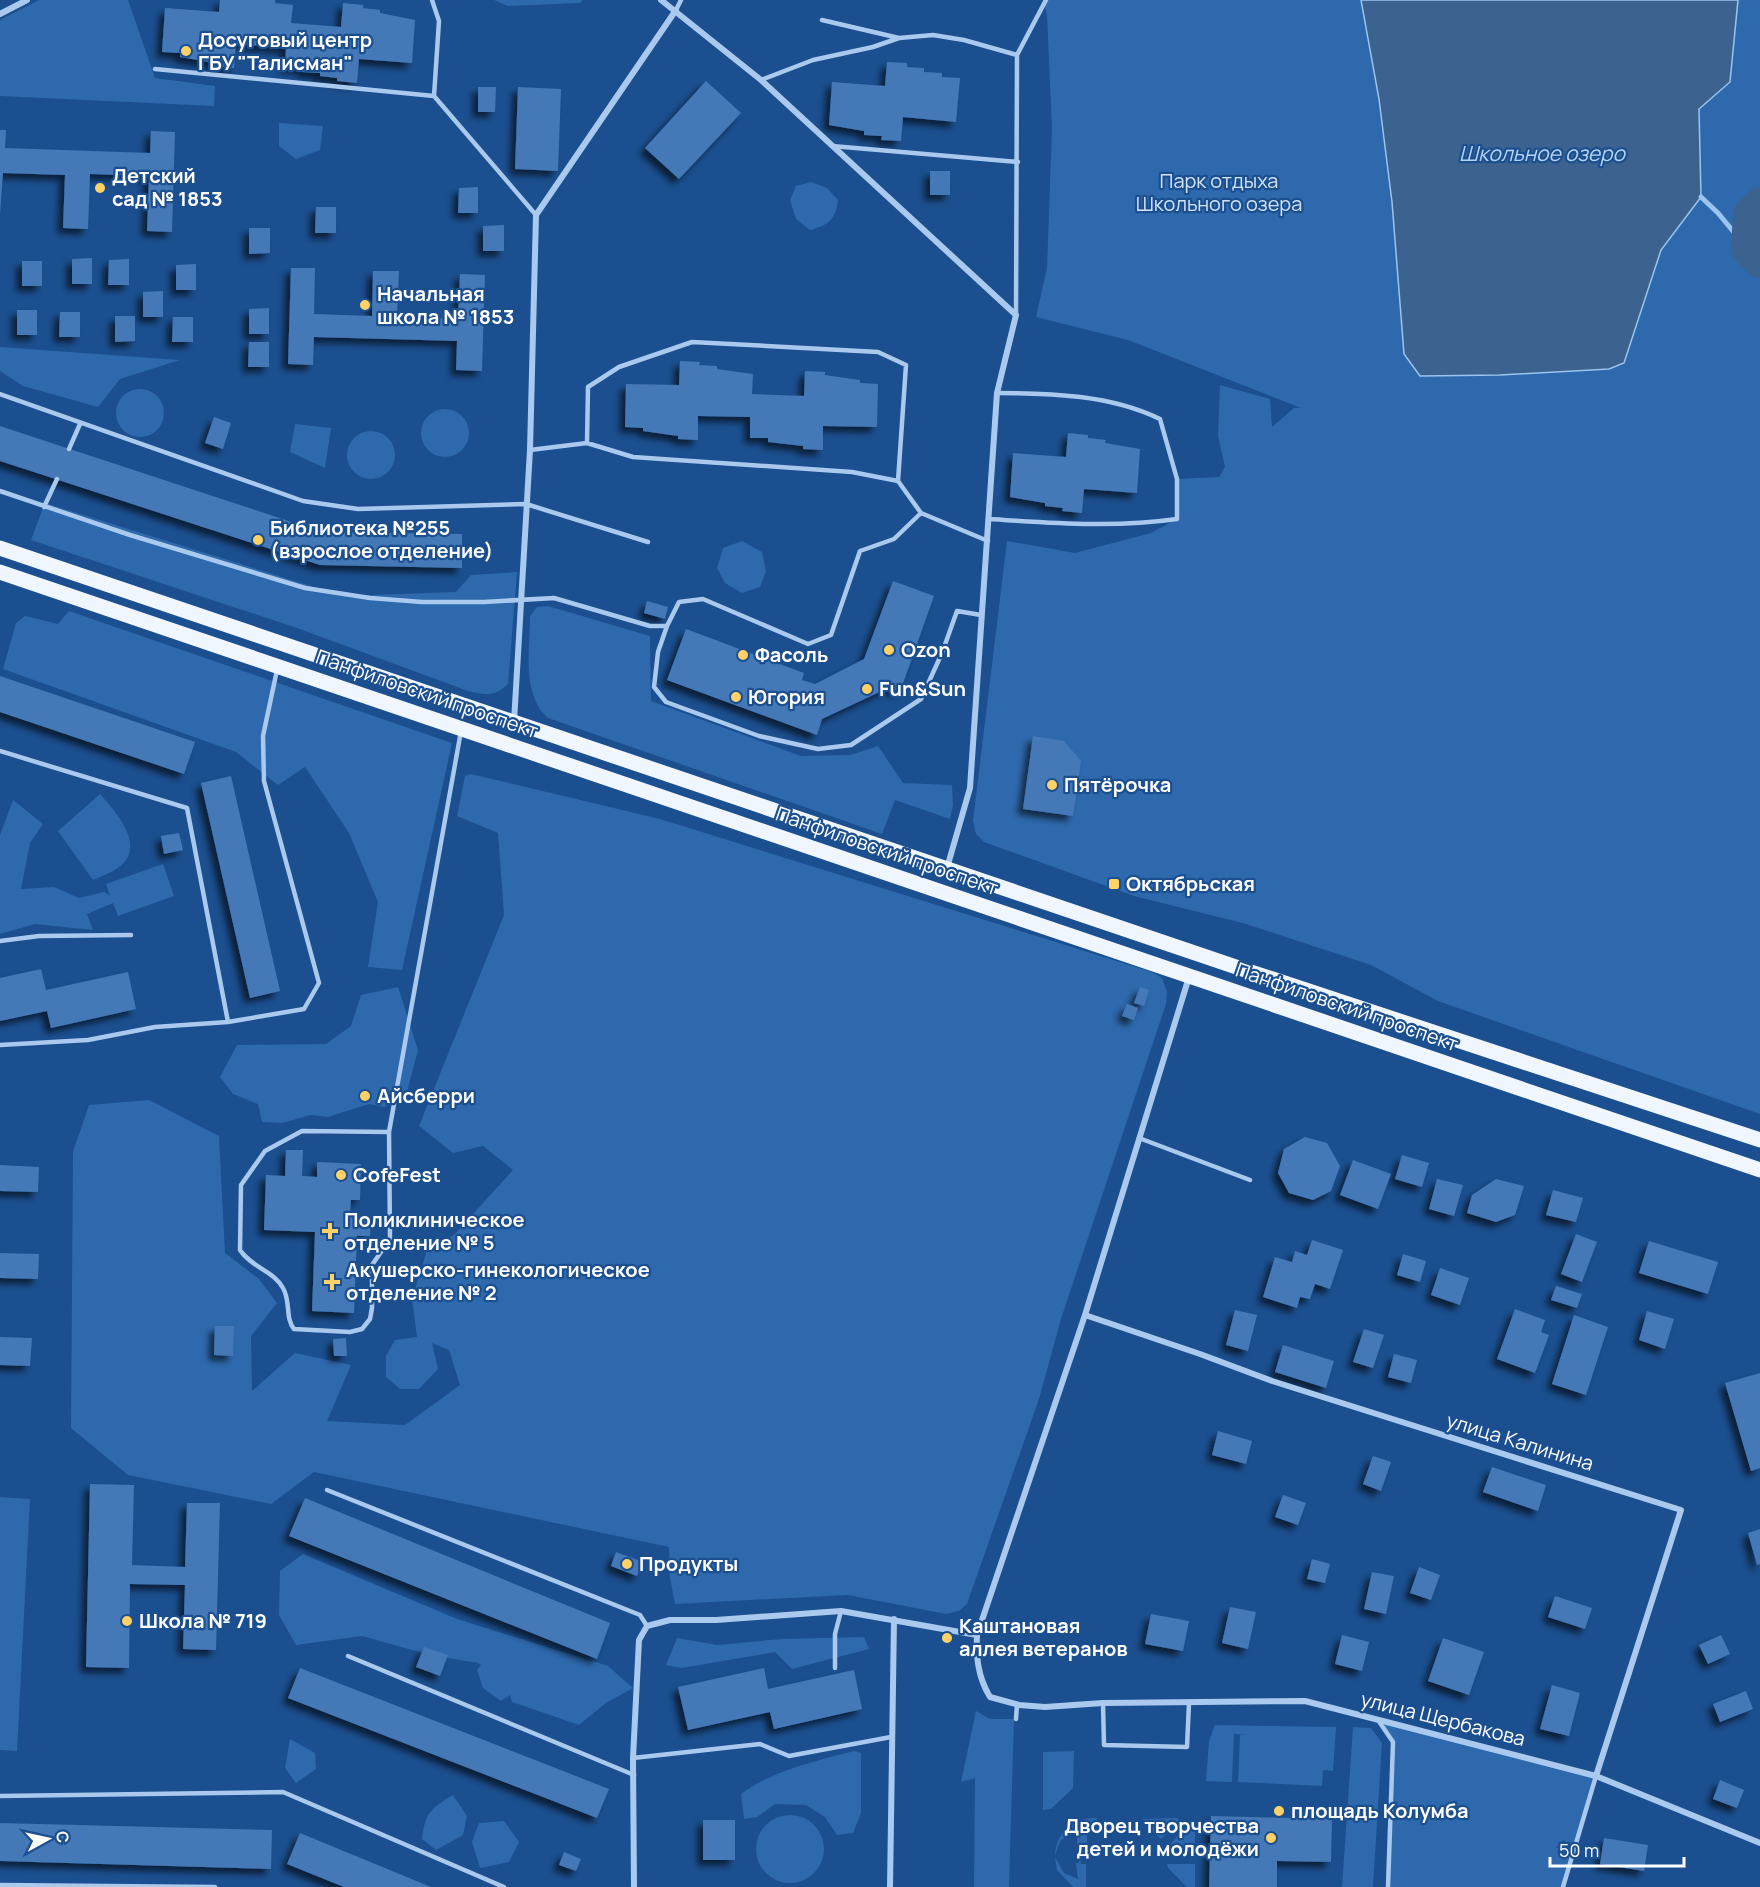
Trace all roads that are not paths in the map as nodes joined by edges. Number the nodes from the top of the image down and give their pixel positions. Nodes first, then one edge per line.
1 (27, 0) edge
2 (432, 0) edge
3 (661, 0) edge
4 (681, 0) edge
5 (1046, 0) edge
6 (676, 10) junction
7 (0, 14) edge
8 (822, 20) dead end
9 (899, 38) junction
10 (1017, 55) junction
11 (155, 69) dead end
12 (761, 80) junction
13 (435, 96) junction
14 (830, 146) junction
15 (1018, 162) junction
16 (536, 215) junction
17 (1016, 315) junction
18 (997, 393) junction
19 (0, 394) edge
20 (80, 424) junction
21 (587, 443) junction
22 (69, 449) dead end
23 (530, 450) junction
24 (57, 479) dead end
25 (898, 481) junction
26 (0, 491) edge
27 (526, 504) junction
28 (44, 507) junction
29 (921, 513) junction
30 (990, 519) junction
31 (988, 541) junction
32 (648, 542) dead end
33 (0, 548) edge
34 (0, 572) edge
35 (522, 599) junction
36 (981, 615) junction
37 (667, 626) junction
38 (279, 665) junction
39 (514, 722) junction
40 (461, 729) junction
41 (0, 751) edge
42 (947, 869) junction
43 (131, 935) dead end
44 (0, 941) edge
45 (1190, 975) junction
46 (228, 1022) junction
47 (0, 1046) edge
48 (389, 1132) junction
49 (1139, 1138) junction
50 (1760, 1140) edge
51 (1760, 1170) edge
52 (1250, 1180) dead end
53 (1085, 1315) junction
54 (327, 1490) dead end
55 (840, 1611) junction
56 (894, 1619) junction
57 (647, 1626) junction
58 (977, 1635) junction
59 (348, 1656) dead end
60 (835, 1668) dead end
61 (1103, 1703) junction
62 (1189, 1703) junction
63 (1017, 1704) junction
64 (1016, 1719) dead end
65 (1378, 1720) junction
66 (891, 1737) junction
67 (633, 1758) junction
68 (634, 1775) junction
69 (1596, 1776) junction
70 (0, 1796) edge
71 (1760, 1843) edge
72 (0, 1885) edge
73 (215, 1887) edge
74 (504, 1887) edge
75 (634, 1887) edge
76 (890, 1887) edge
77 (1388, 1887) edge
78 (1563, 1887) edge

1 - 7 street
2 - 13 lane
3 - 6 street
4 - 6 lane
5 - 10 lane
6 - 12 street
6 - 16 street
8 - 9 lane
9 - 10 lane
9 - 12 lane
10 - 15 lane
11 - 13 lane
12 - 14 street
13 - 16 lane
14 - 15 lane
14 - 17 street
15 - 17 lane
16 - 23 street
17 - 18 street
18 - 30 street
18 - 30 lane
19 - 20 lane
20 - 22 lane
20 - 27 lane
21 - 23 lane
21 - 25 lane
21 - 25 lane
23 - 27 street
24 - 28 lane
25 - 29 lane
26 - 28 lane
27 - 32 lane
27 - 35 street
28 - 35 lane
29 - 31 lane
29 - 37 lane
30 - 31 street
31 - 36 street
33 - 39 main road, Панфиловский проспект
34 - 38 main road, Панфиловский проспект
35 - 37 lane
35 - 39 street
36 - 37 lane
36 - 42 street
38 - 40 main road, Панфиловский проспект
38 - 46 lane
39 - 42 main road, Панфиловский проспект
40 - 45 main road, Панфиловский проспект
40 - 48 lane
41 - 46 lane
42 - 50 main road, Панфиловский проспект
43 - 44 lane
45 - 49 street, улица Щербакова
45 - 51 main road, Панфиловский проспект
46 - 47 lane
48 - 48 lane
49 - 52 lane
49 - 53 street, улица Щербакова
53 - 58 street, улица Щербакова
53 - 69 street, улица Калинина
54 - 57 lane
55 - 56 street
55 - 57 street
55 - 60 lane
56 - 58 street
56 - 66 street
57 - 67 street
58 - 63 street, улица Щербакова
59 - 68 lane
61 - 62 street, улица Щербакова
61 - 62 lane
61 - 63 street, улица Щербакова
62 - 65 street, улица Щербакова
63 - 64 lane
65 - 69 street, улица Щербакова
65 - 77 lane
66 - 67 lane
66 - 76 street
67 - 68 street
68 - 75 street
69 - 71 street, улица Щербакова
69 - 78 lane
70 - 74 lane
72 - 73 lane

